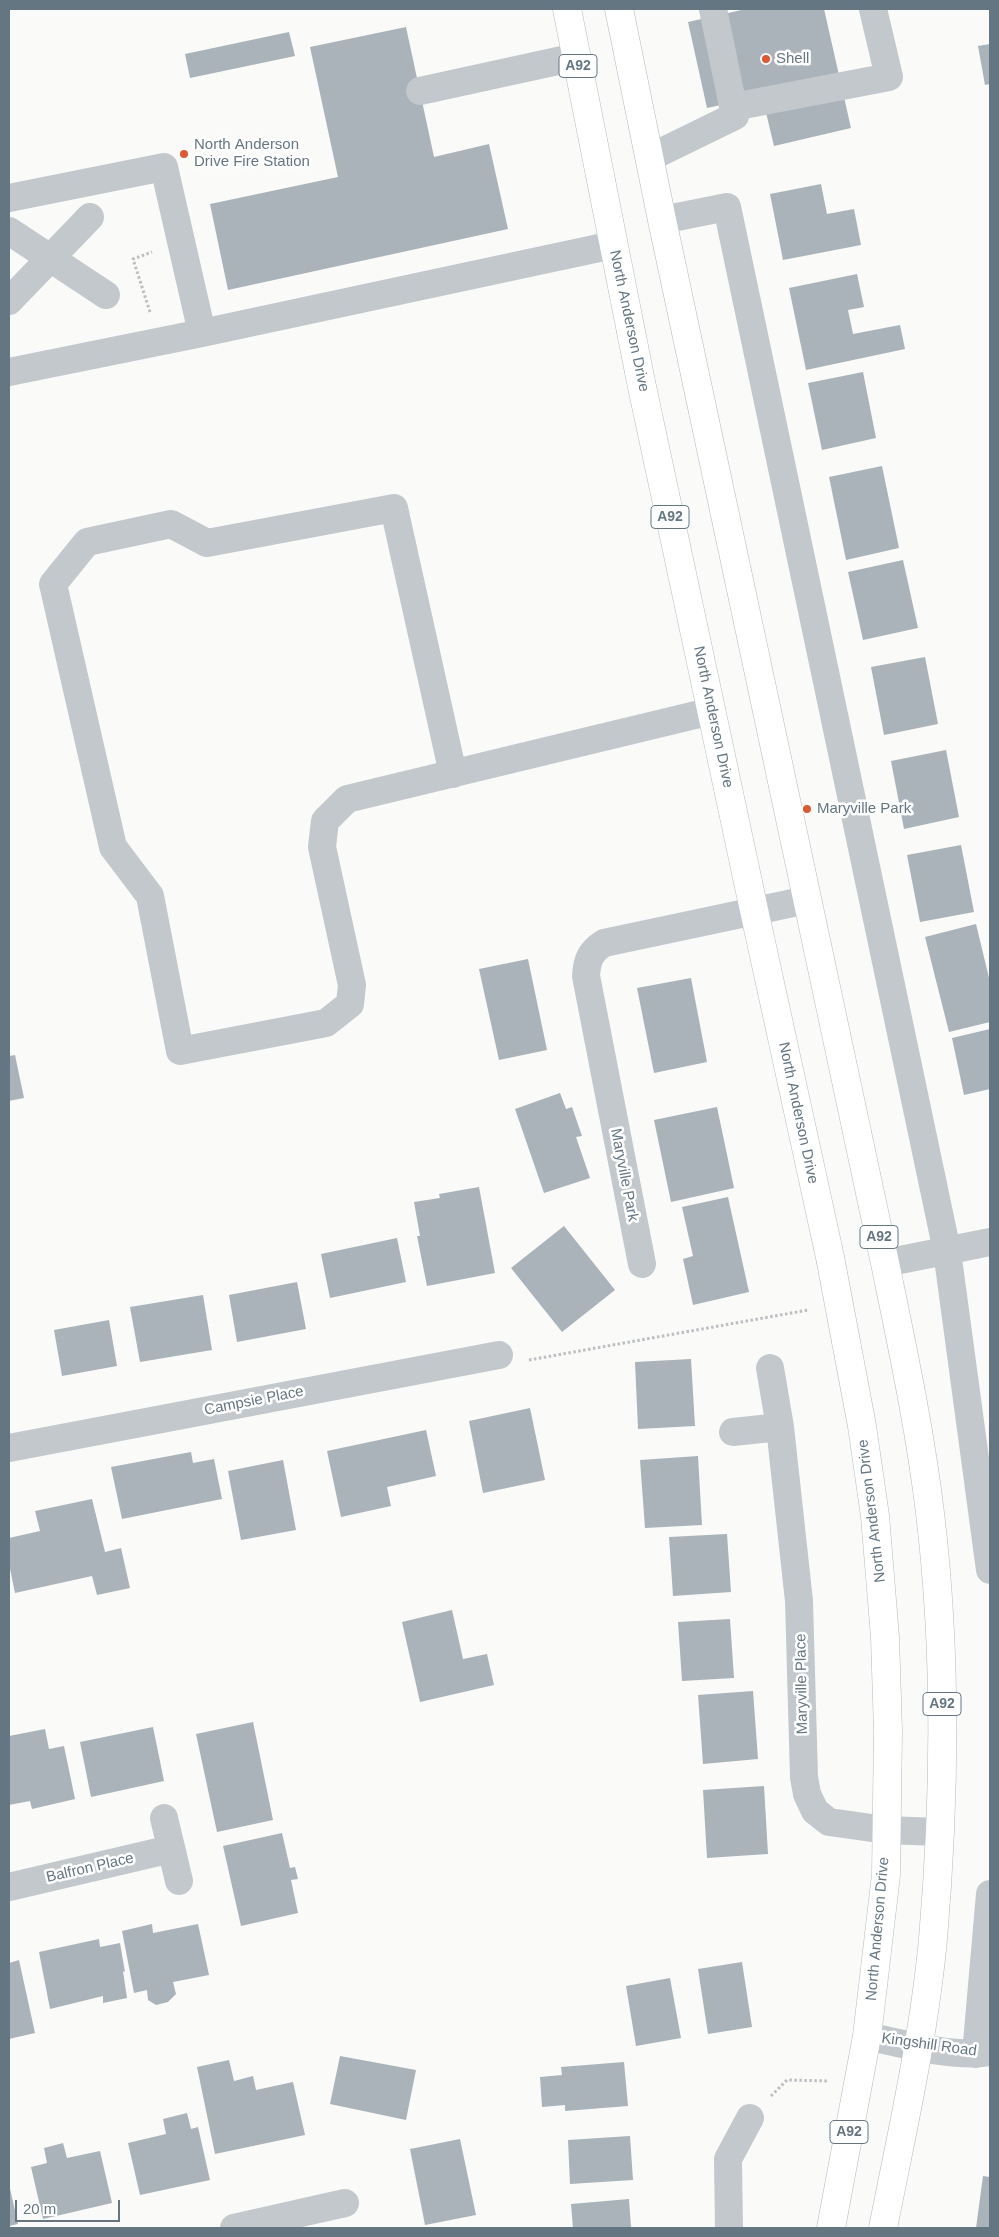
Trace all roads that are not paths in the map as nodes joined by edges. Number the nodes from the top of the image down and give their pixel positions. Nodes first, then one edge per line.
1 (566, 9) edge
2 (619, 9) edge
3 (713, 9) edge
4 (873, 9) edge
5 (576, 57) junction
6 (420, 91) dead end
7 (733, 106) junction
8 (649, 158) junction
9 (9, 198) edge
10 (90, 217) dead end
11 (662, 220) junction
12 (9, 231) edge
13 (613, 245) junction
14 (50, 259) junction
15 (106, 295) dead end
16 (9, 301) edge
17 (202, 333) junction
18 (9, 372) edge
19 (712, 711) junction
20 (453, 774) junction
21 (807, 900) junction
22 (754, 910) junction
23 (990, 1242) edge
24 (947, 1251) junction
25 (885, 1262) junction
26 (642, 1264) dead end
27 (499, 1355) road end
28 (770, 1368) dead end
29 (780, 1427) junction
30 (733, 1432) dead end
31 (9, 1448) edge
32 (990, 1570) edge
33 (164, 1818) dead end
34 (886, 1830) junction
35 (939, 1832) junction
36 (172, 1849) junction
37 (179, 1881) dead end
38 (9, 1887) edge
39 (990, 1894) edge
40 (867, 2036) junction
41 (918, 2047) junction
42 (983, 2053) edge
43 (750, 2118) road end
44 (345, 2203) dead end
45 (234, 2228) edge
46 (730, 2228) edge
47 (832, 2228) edge
48 (883, 2228) edge

1 - 5 main road, North Anderson Drive / A92
2 - 8 main road, A92
3 - 7 street
4 - 7 street
5 - 6 street
5 - 13 main road, North Anderson Drive / A92
7 - 8 street
8 - 11 main road, A92
9 - 17 street
10 - 14 street
11 - 21 main road, A92
11 - 24 street
12 - 14 street
13 - 17 street
13 - 19 main road, North Anderson Drive / A92
14 - 15 street
14 - 16 street
17 - 18 street
19 - 20 street
19 - 22 main road, North Anderson Drive / A92
20 - 20 street
21 - 22 street, Maryville Park
21 - 25 main road, A92
22 - 26 street, Maryville Park
22 - 34 main road, North Anderson Drive / A92
23 - 24 street
24 - 25 street
24 - 32 street
25 - 35 main road, A92
27 - 31 street, Campsie Place
28 - 29 street, Maryville Place
29 - 30 street
29 - 34 street, Maryville Place
33 - 36 street
34 - 35 street, Maryville Place
34 - 40 main road, North Anderson Drive / A92
35 - 41 main road, A92
36 - 37 street
36 - 38 street, Balfron Place
39 - 42 street
40 - 41 street, Kingshill Road
40 - 47 main road, North Anderson Drive / A92
41 - 42 street, Kingshill Road
41 - 48 main road, A92
43 - 46 street
44 - 45 street

